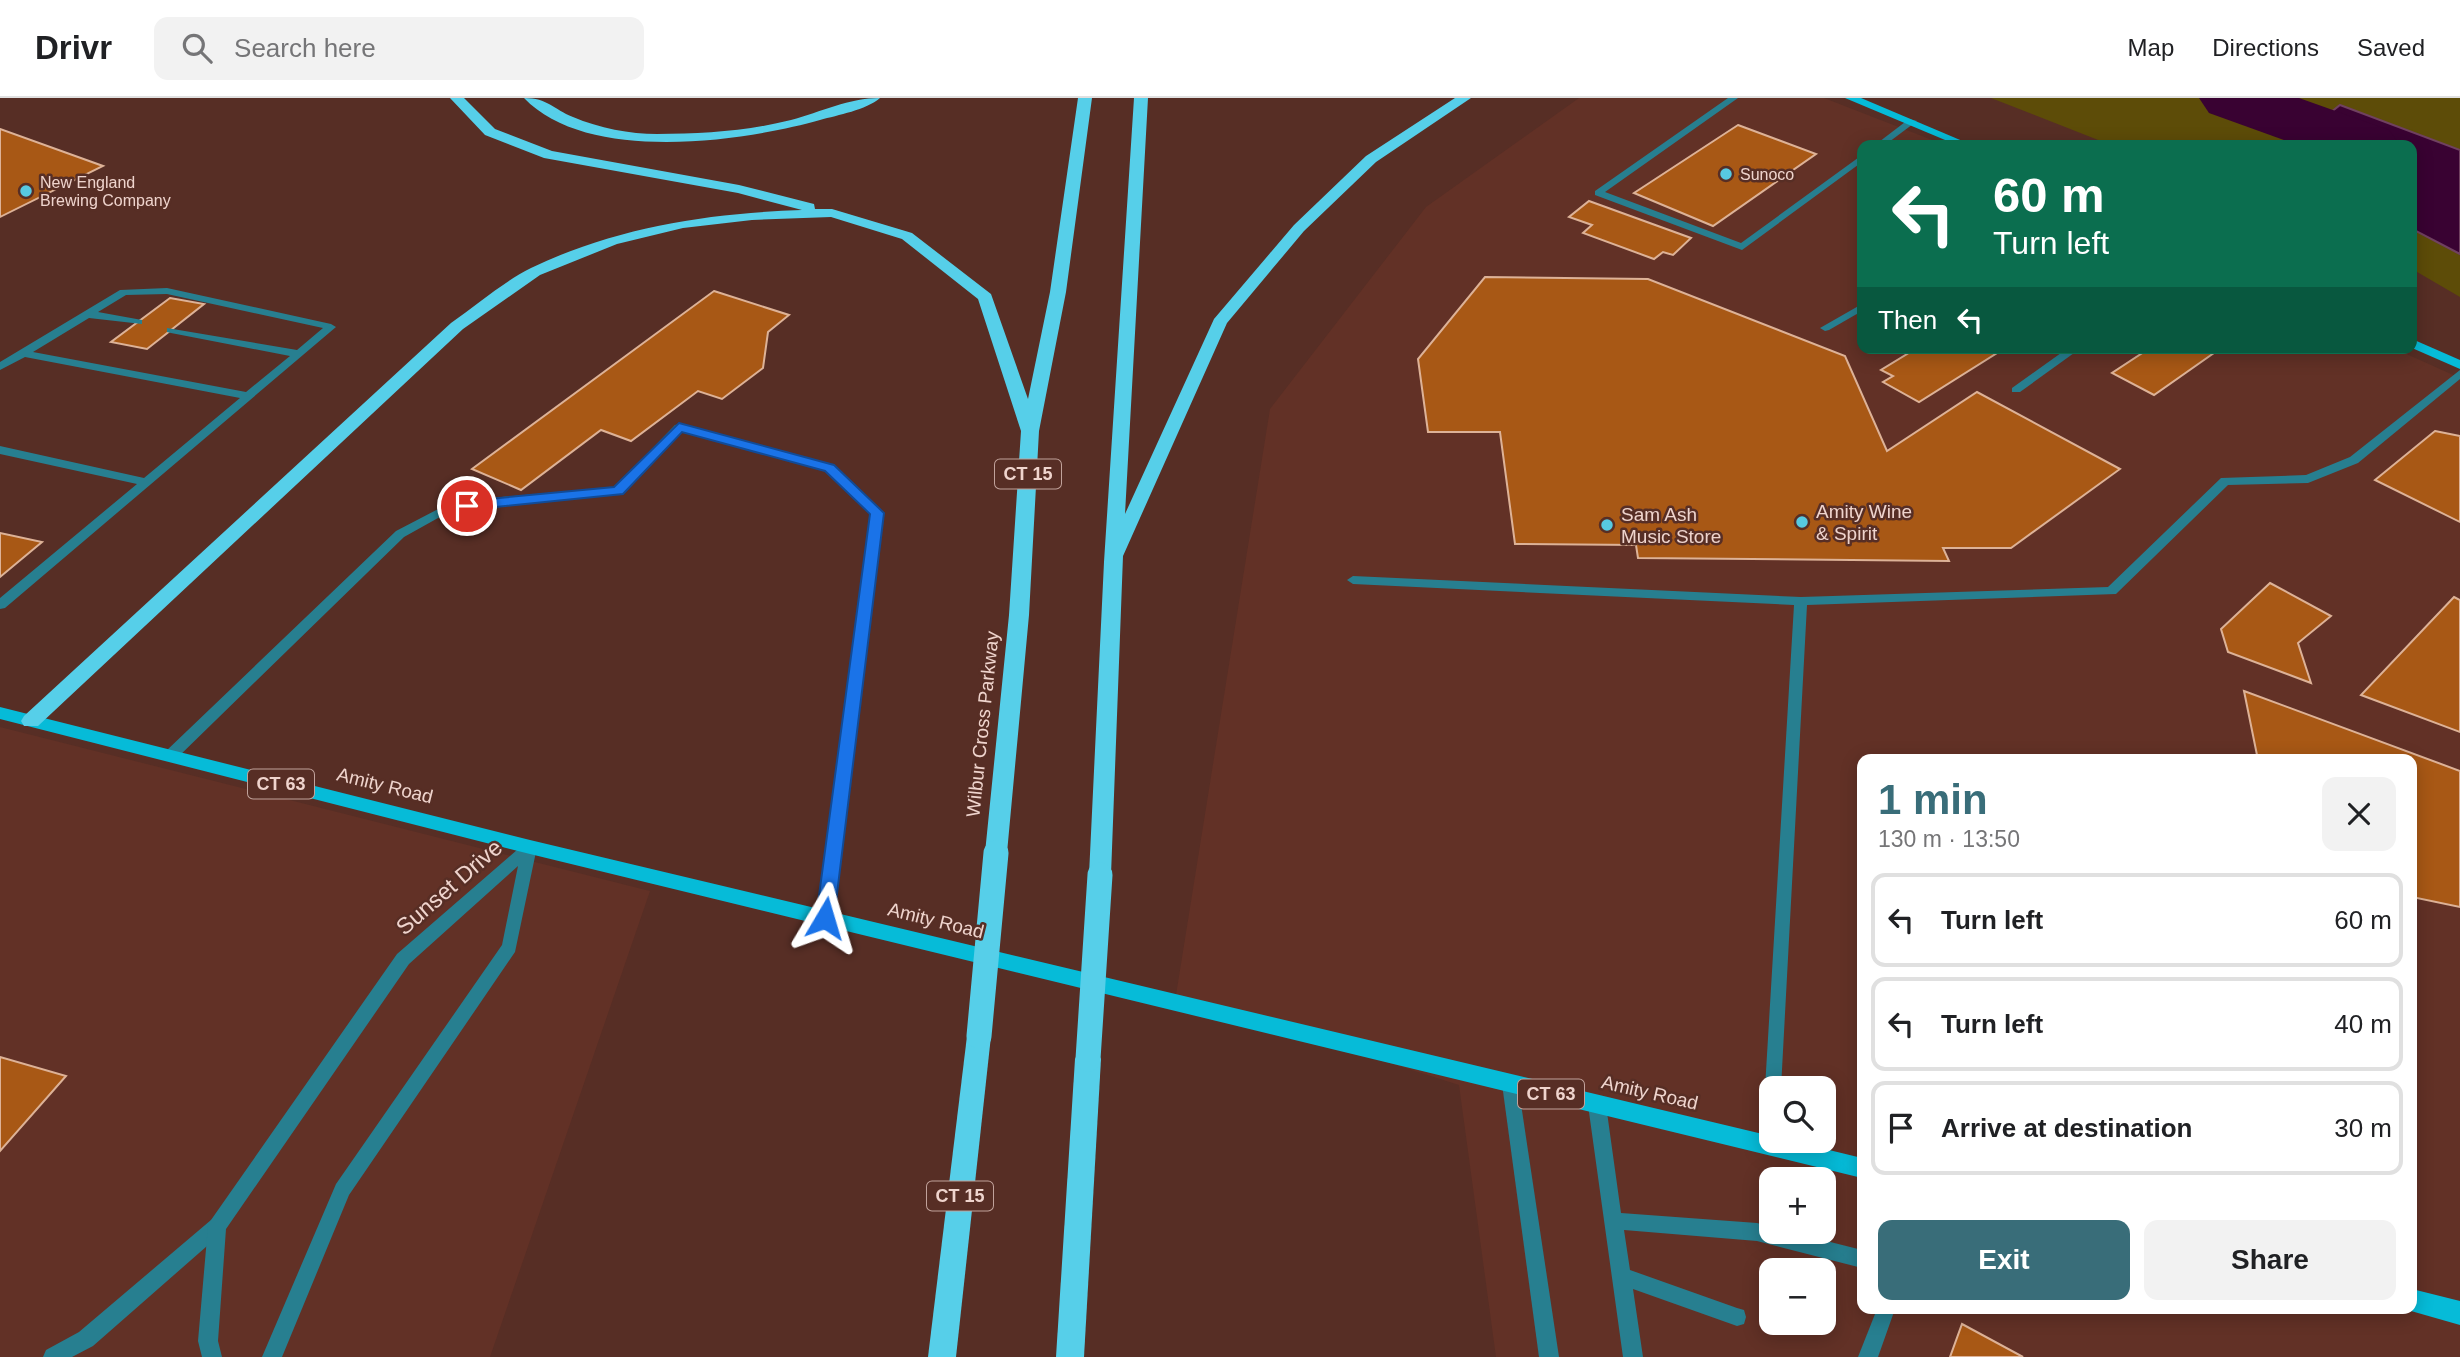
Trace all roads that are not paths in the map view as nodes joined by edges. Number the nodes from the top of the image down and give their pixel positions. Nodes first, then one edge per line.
1 (457, 98) edge
2 (531, 98) edge
3 (873, 98) edge
4 (1085, 98) edge
5 (1141, 98) edge
6 (1464, 98) edge
7 (1734, 98) edge
8 (1851, 98) edge
9 (1912, 121) junction
10 (1886, 140) edge
11 (1955, 140) edge
12 (1857, 162) edge
13 (832, 213) junction
14 (1857, 310) edge
15 (88, 314) junction
16 (138, 322) dead end
17 (1825, 328) dead end
18 (171, 330) dead end
19 (2417, 345) edge
20 (23, 353) junction
21 (299, 354) junction
22 (2067, 354) edge
23 (2460, 365) edge
24 (0, 367) edge
25 (2460, 373) edge
26 (2016, 390) dead end
27 (249, 396) junction
28 (1030, 431) junction
29 (0, 450) edge
30 (147, 482) junction
31 (1113, 562) junction
32 (1353, 580) dead end
33 (1801, 601) junction
34 (0, 606) edge
35 (0, 713) edge
36 (31, 720) junction
37 (170, 756) junction
38 (530, 847) junction
39 (825, 918) junction
40 (1774, 1076) edge
41 (1510, 1084) junction
42 (1597, 1105) junction
43 (1759, 1143) edge
44 (1799, 1153) edge
45 (1857, 1167) edge
46 (1613, 1221) junction
47 (217, 1226) junction
48 (1857, 1258) edge
49 (1623, 1277) junction
50 (2417, 1302) edge
51 (2460, 1313) edge
52 (1884, 1314) edge
53 (1737, 1317) dead end
54 (53, 1357) edge
55 (212, 1357) edge
56 (272, 1357) edge
57 (942, 1357) edge
58 (1070, 1357) edge
59 (1549, 1357) edge
60 (1633, 1357) edge
61 (1868, 1357) edge

1 - 13 highway
2 - 3 highway
4 - 28 highway, Wilbur Cross Parkway / CT 15
5 - 31 highway
6 - 31 highway
7 - 12 street
8 - 9 main road
9 - 10 street
9 - 11 main road
13 - 28 highway
13 - 36 highway
14 - 17 street
15 - 16 street
15 - 20 street
15 - 21 street
18 - 21 street
19 - 23 main road
20 - 24 street
20 - 27 street
21 - 27 street
22 - 26 street
25 - 33 street
27 - 30 street
28 - 57 highway, Wilbur Cross Parkway / CT 15, bridge
29 - 30 street
30 - 34 street
31 - 58 highway, bridge
32 - 33 street
33 - 40 street
35 - 36 main road, Amity Road / CT 63
36 - 37 main road, Amity Road / CT 63
37 - 38 main road, Amity Road / CT 63
37 - 39 street
38 - 39 main road, Amity Road / CT 63
38 - 47 street, Sunset Drive
38 - 56 street, Sunset Drive
39 - 41 main road, Amity Road / CT 63
41 - 42 main road, Amity Road / CT 63
41 - 59 street
42 - 43 main road, Amity Road / CT 63
42 - 46 street
44 - 45 main road, Amity Road / CT 63
46 - 48 street
46 - 49 street
47 - 54 street, Sunset Drive
47 - 55 street
49 - 53 street
49 - 60 street
50 - 51 main road
52 - 61 street

